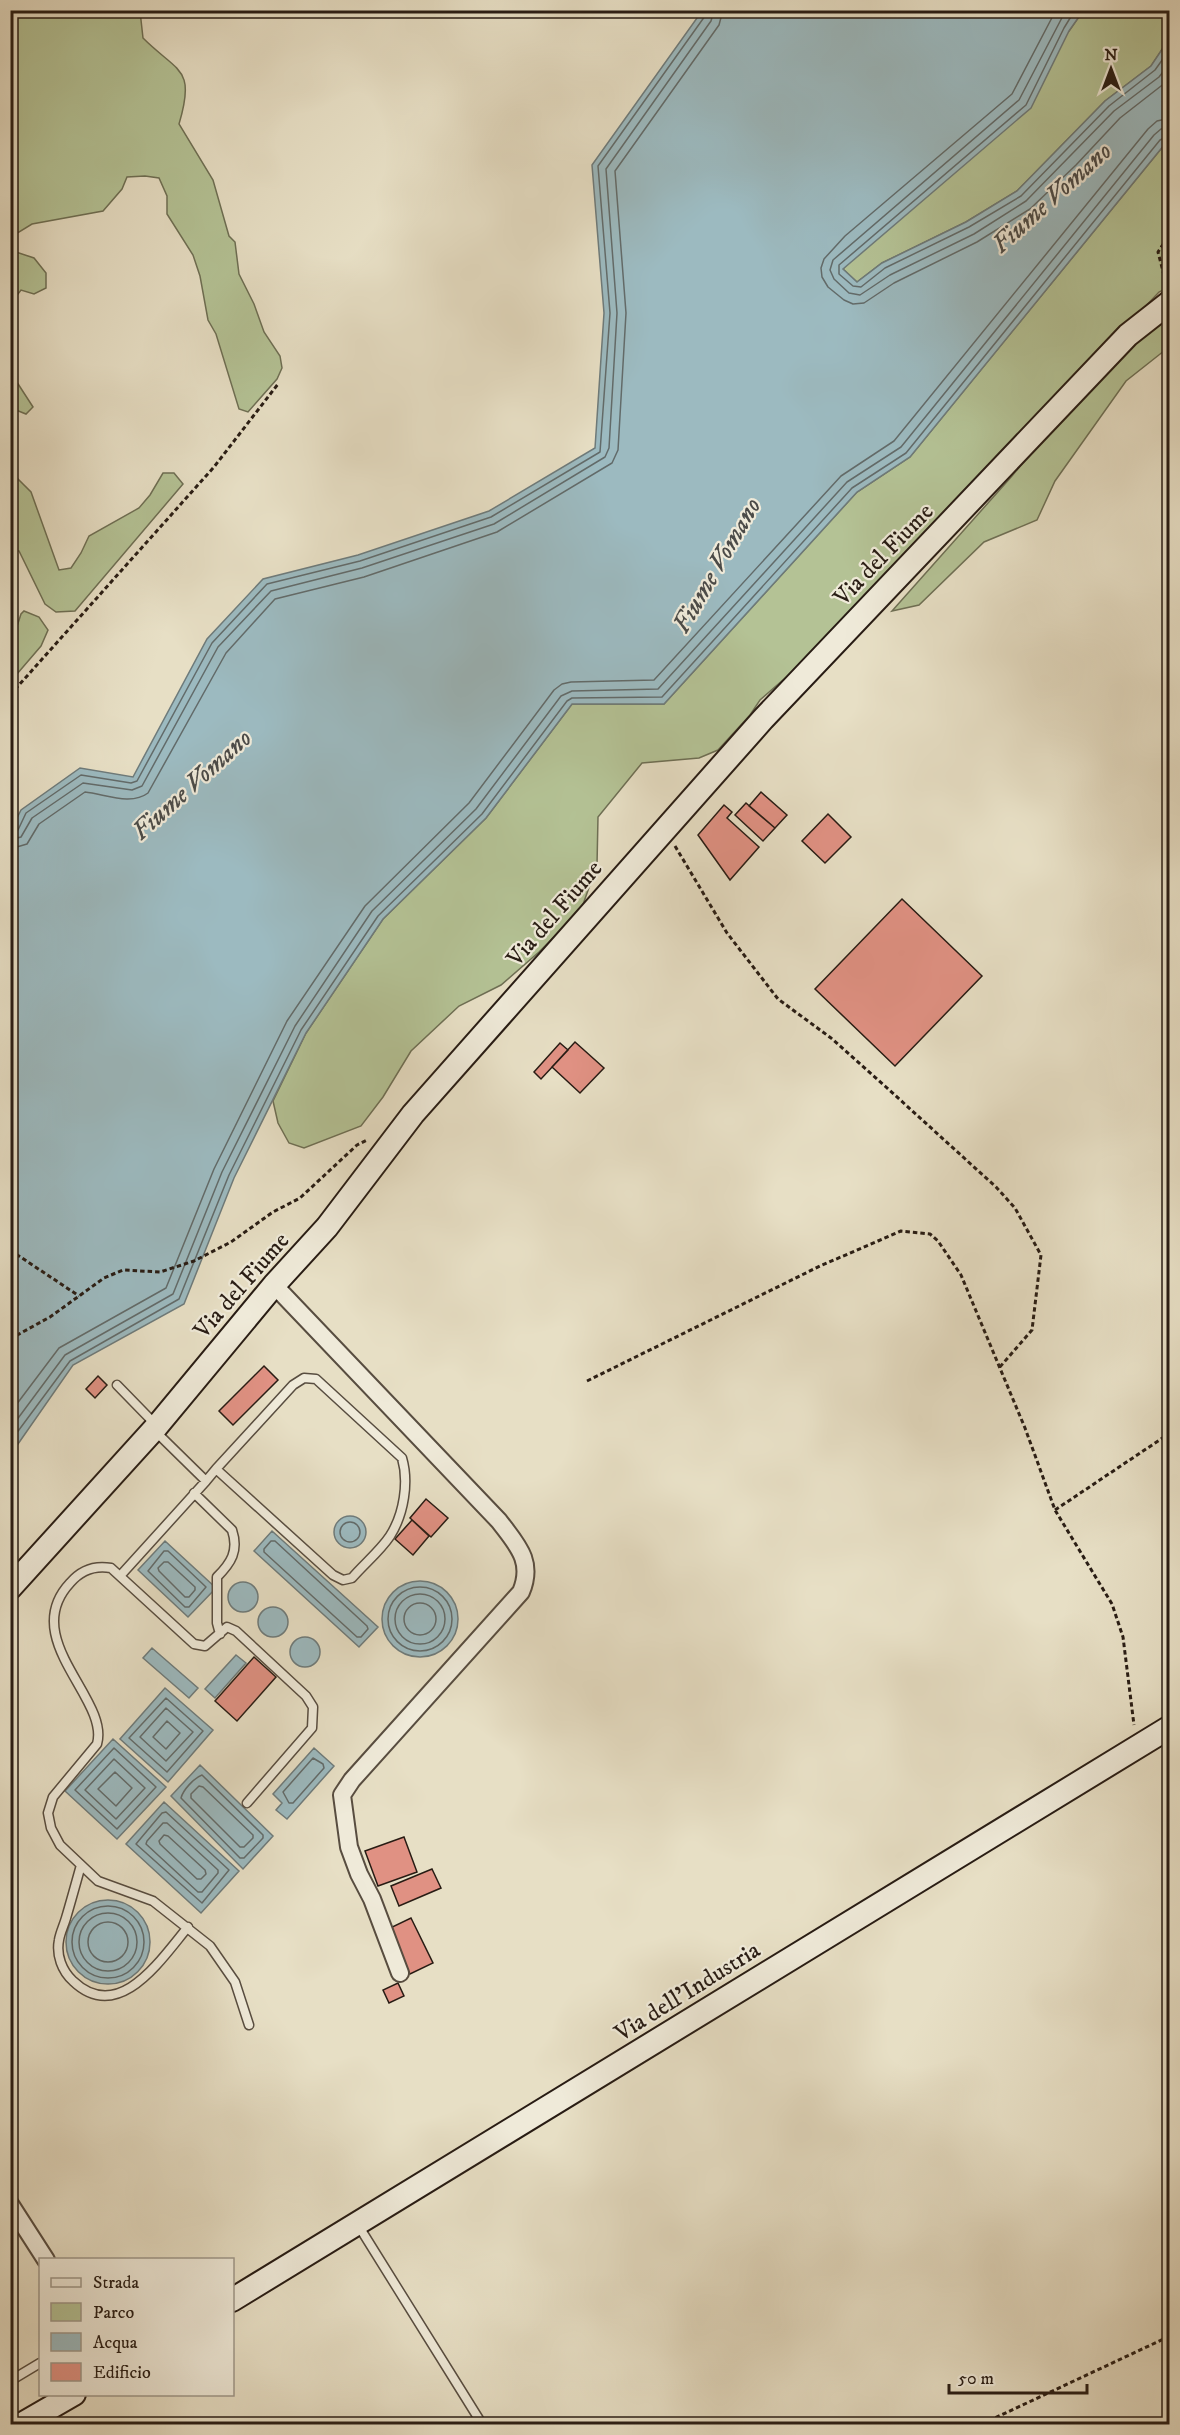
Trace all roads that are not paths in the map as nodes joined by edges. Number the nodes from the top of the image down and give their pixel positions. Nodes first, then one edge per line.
1 (1170, 302) edge
2 (274, 1285) junction
3 (117, 1385) dead end
4 (155, 1428) junction
5 (216, 1469) junction
6 (206, 1481) junction
7 (194, 1493) junction
8 (120, 1576) junction
9 (10, 1588) edge
10 (220, 1634) junction
11 (1170, 1726) edge
12 (247, 1803) dead end
13 (81, 1865) junction
14 (188, 1927) junction
15 (400, 1973) dead end
16 (249, 2025) dead end
17 (10, 2204) edge
18 (358, 2225) junction
19 (45, 2258) edge
20 (234, 2299) edge
21 (39, 2364) edge
22 (10, 2381) edge
23 (71, 2396) edge
24 (22, 2424) edge
25 (482, 2424) edge

1 - 2 street, Via del Fiume
2 - 4 street, Via del Fiume
2 - 15 street
3 - 4 lane
4 - 6 lane
4 - 9 street, Via del Fiume
5 - 5 lane
5 - 6 lane
6 - 7 lane
7 - 8 lane
7 - 10 lane
8 - 10 lane
8 - 13 lane
10 - 12 lane
11 - 18 street, Via dell'Industria
13 - 14 lane
13 - 14 lane
14 - 16 lane
17 - 19 street
18 - 20 street, Via dell'Industria
18 - 25 lane
21 - 22 lane
23 - 24 street

